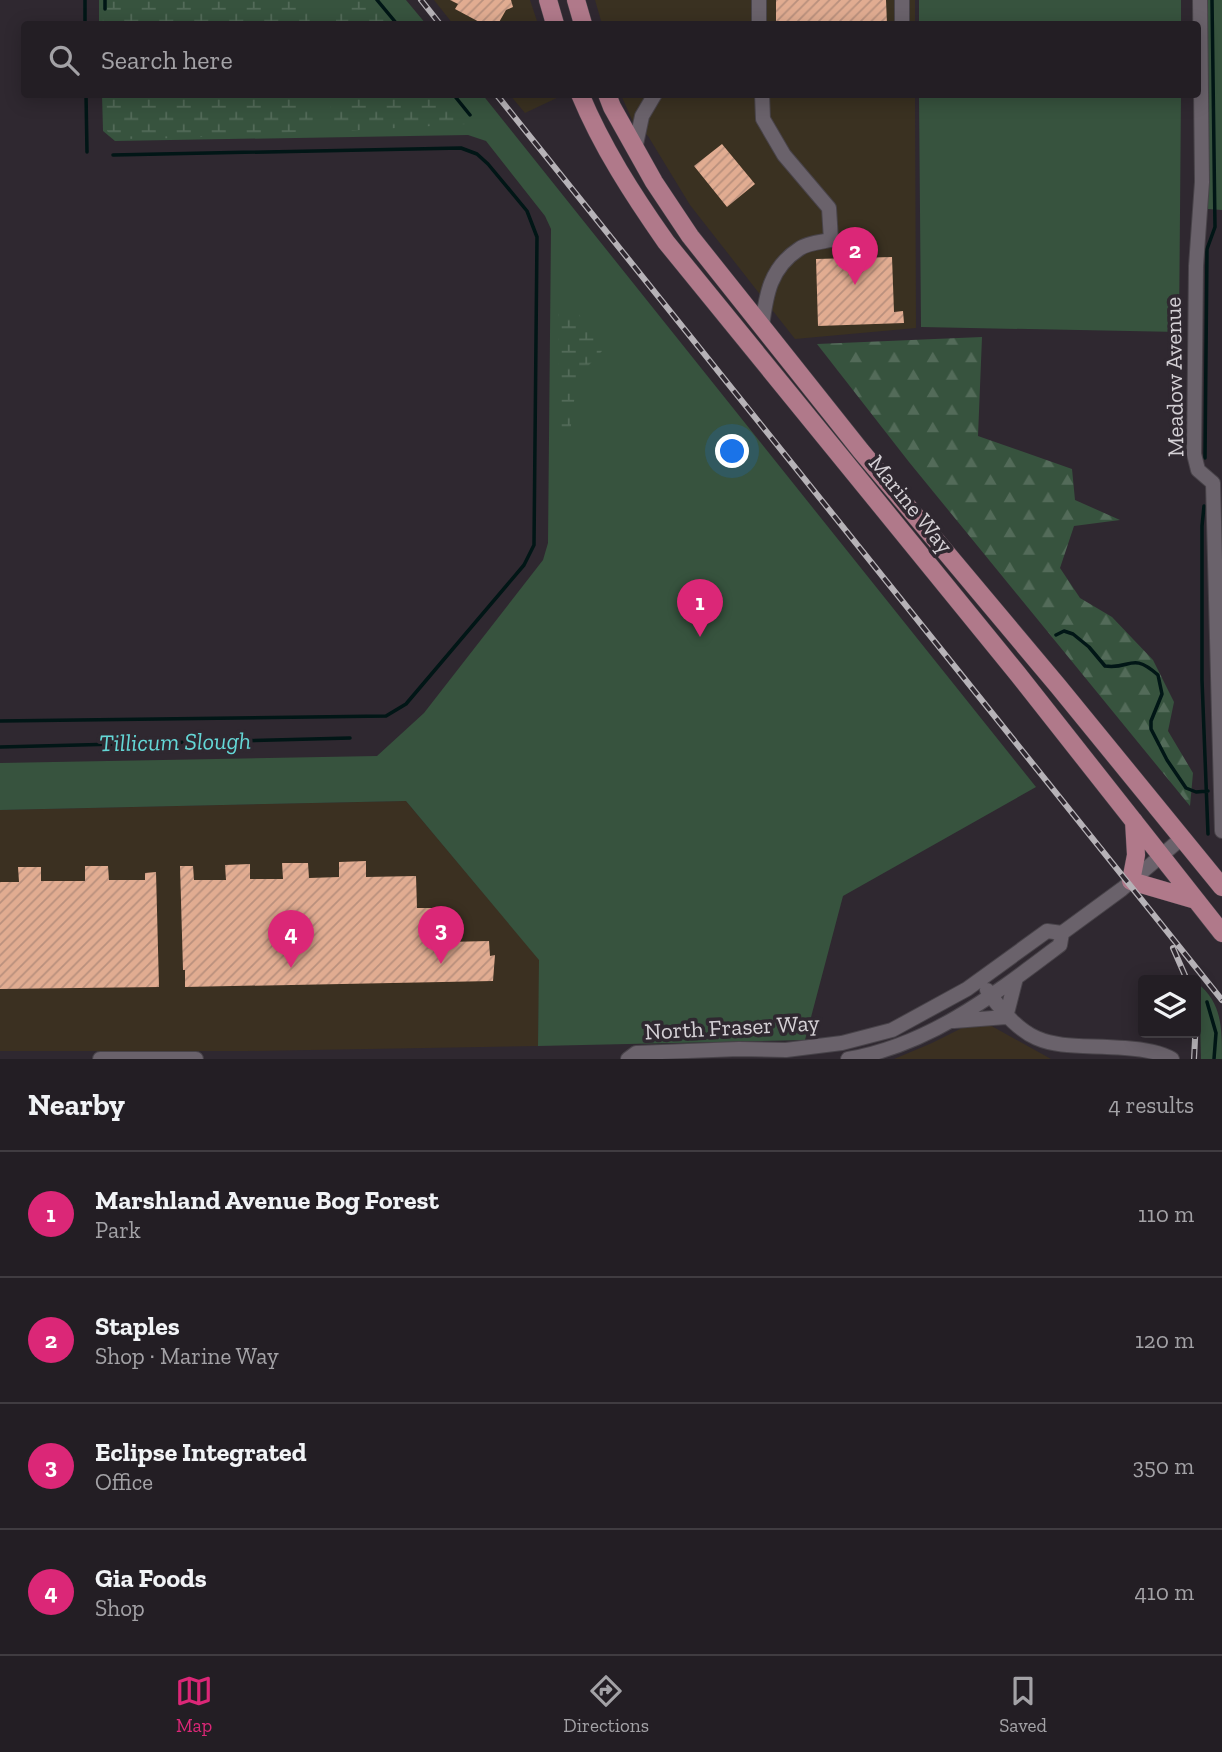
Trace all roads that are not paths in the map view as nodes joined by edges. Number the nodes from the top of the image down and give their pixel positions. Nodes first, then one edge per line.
1 (548, 0) edge
2 (576, 0) edge
3 (760, 0) edge
4 (902, 0) edge
5 (1200, 0) edge
6 (554, 21) edge
7 (582, 21) edge
8 (759, 21) edge
9 (902, 21) edge
10 (1200, 21) edge
11 (1201, 91) edge
12 (582, 98) edge
13 (609, 98) edge
14 (652, 98) edge
15 (762, 98) edge
16 (635, 149) junction
17 (762, 327) junction
18 (1217, 483) edge
19 (1134, 821) junction
20 (1222, 831) edge
21 (1182, 838) junction
22 (1162, 855) junction
23 (1131, 881) junction
24 (1222, 887) edge
25 (1196, 900) junction
26 (1062, 933) junction
27 (1222, 933) edge
28 (1016, 978) junction
29 (980, 980) junction
30 (991, 996) junction
31 (1006, 1017) junction
32 (951, 1022) junction
33 (750, 1054) edge
34 (771, 1054) edge
35 (100, 1059) edge
36 (197, 1059) edge
37 (628, 1059) edge
38 (848, 1059) edge
39 (1172, 1059) edge

1 - 6 main road
2 - 7 main road
3 - 8 street
4 - 9 street
5 - 10 street, Meadow Avenue
11 - 18 street, Meadow Avenue
12 - 19 main road, Marine Way
13 - 16 main road, Marine Way
14 - 16 street
15 - 17 street
16 - 17 main road, Marine Way
17 - 21 main road, Marine Way
18 - 20 street, Meadow Avenue
19 - 22 main road, Marine Way
19 - 23 main road
21 - 22 street, North Fraser Way
21 - 24 main road, Marine Way
22 - 23 street, North Fraser Way
22 - 25 main road, Marine Way
23 - 25 main road
23 - 26 street, North Fraser Way
25 - 27 main road, Marine Way
26 - 28 street, North Fraser Way
26 - 29 street, North Fraser Way
28 - 30 street, North Fraser Way
28 - 31 street
29 - 30 street
29 - 34 street, North Fraser Way
30 - 31 street
30 - 32 street, North Fraser Way
31 - 32 street
31 - 39 street
32 - 38 street, North Fraser Way
33 - 34 street, North Fraser Way
33 - 37 street, North Fraser Way
35 - 36 street

